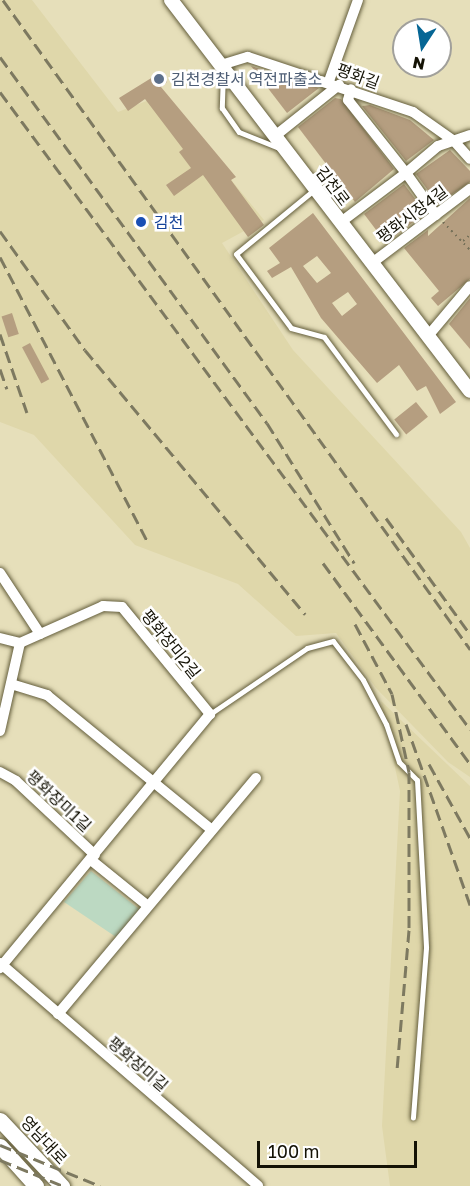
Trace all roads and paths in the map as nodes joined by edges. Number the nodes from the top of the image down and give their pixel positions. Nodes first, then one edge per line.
1 (171, 0) edge
2 (358, 0) edge
3 (222, 67) junction
4 (334, 83) junction
5 (351, 89) junction
6 (470, 135) edge
7 (274, 136) junction
8 (454, 141) junction
9 (286, 151) junction
10 (470, 159) edge
11 (406, 173) junction
12 (315, 189) junction
13 (470, 189) edge
14 (440, 218) junction
15 (340, 222) junction
16 (470, 235) edge
17 (462, 242) junction
18 (470, 250) edge
19 (372, 263) junction
20 (470, 286) edge
21 (428, 336) junction
22 (470, 391) edge
23 (396, 434) dead end
24 (0, 573) edge
25 (4, 587) edge
26 (40, 634) junction
27 (0, 638) edge
28 (20, 643) junction
29 (11, 684) junction
30 (210, 714) junction
31 (0, 731) edge
32 (0, 772) edge
33 (256, 777) dead end
34 (152, 780) junction
35 (212, 830) junction
36 (93, 857) junction
37 (148, 906) junction
38 (1, 965) edge
39 (58, 1014) junction
40 (413, 1118) dead end
41 (0, 1120) edge
42 (0, 1146) edge
43 (36, 1186) edge
44 (62, 1186) edge
45 (258, 1186) edge

1 - 3 street, 김천로
2 - 4 street
3 - 4 street, 평화길
3 - 7 street, 김천로
3 - 9 lane
4 - 5 street, 평화길
4 - 7 street
5 - 8 street, 평화길
5 - 11 street
6 - 8 street
7 - 9 street, 김천로
8 - 10 street, 평화길
8 - 11 street
9 - 12 street, 김천로
11 - 14 street
11 - 15 street
12 - 15 street, 김천로
12 - 23 lane
13 - 14 street, 평화시장4길
14 - 17 path
14 - 19 street, 평화시장4길
15 - 19 street, 김천로
16 - 17 path
17 - 18 path
19 - 21 street, 김천로
20 - 21 street
21 - 22 street, 김천로
24 - 25 street
25 - 26 street
26 - 28 street, 평화장미2길
26 - 30 street, 평화장미2길
27 - 28 street
28 - 29 street
29 - 31 street
29 - 34 street
30 - 34 street
30 - 40 lane
32 - 36 street, 평화장미1길
33 - 35 street
34 - 35 street
34 - 36 street
35 - 37 street
36 - 37 street, 평화장미1길
36 - 38 street
37 - 39 street
38 - 39 street, 평화장미길
39 - 45 street, 평화장미길
41 - 44 main road, 영남대로
42 - 43 main road

